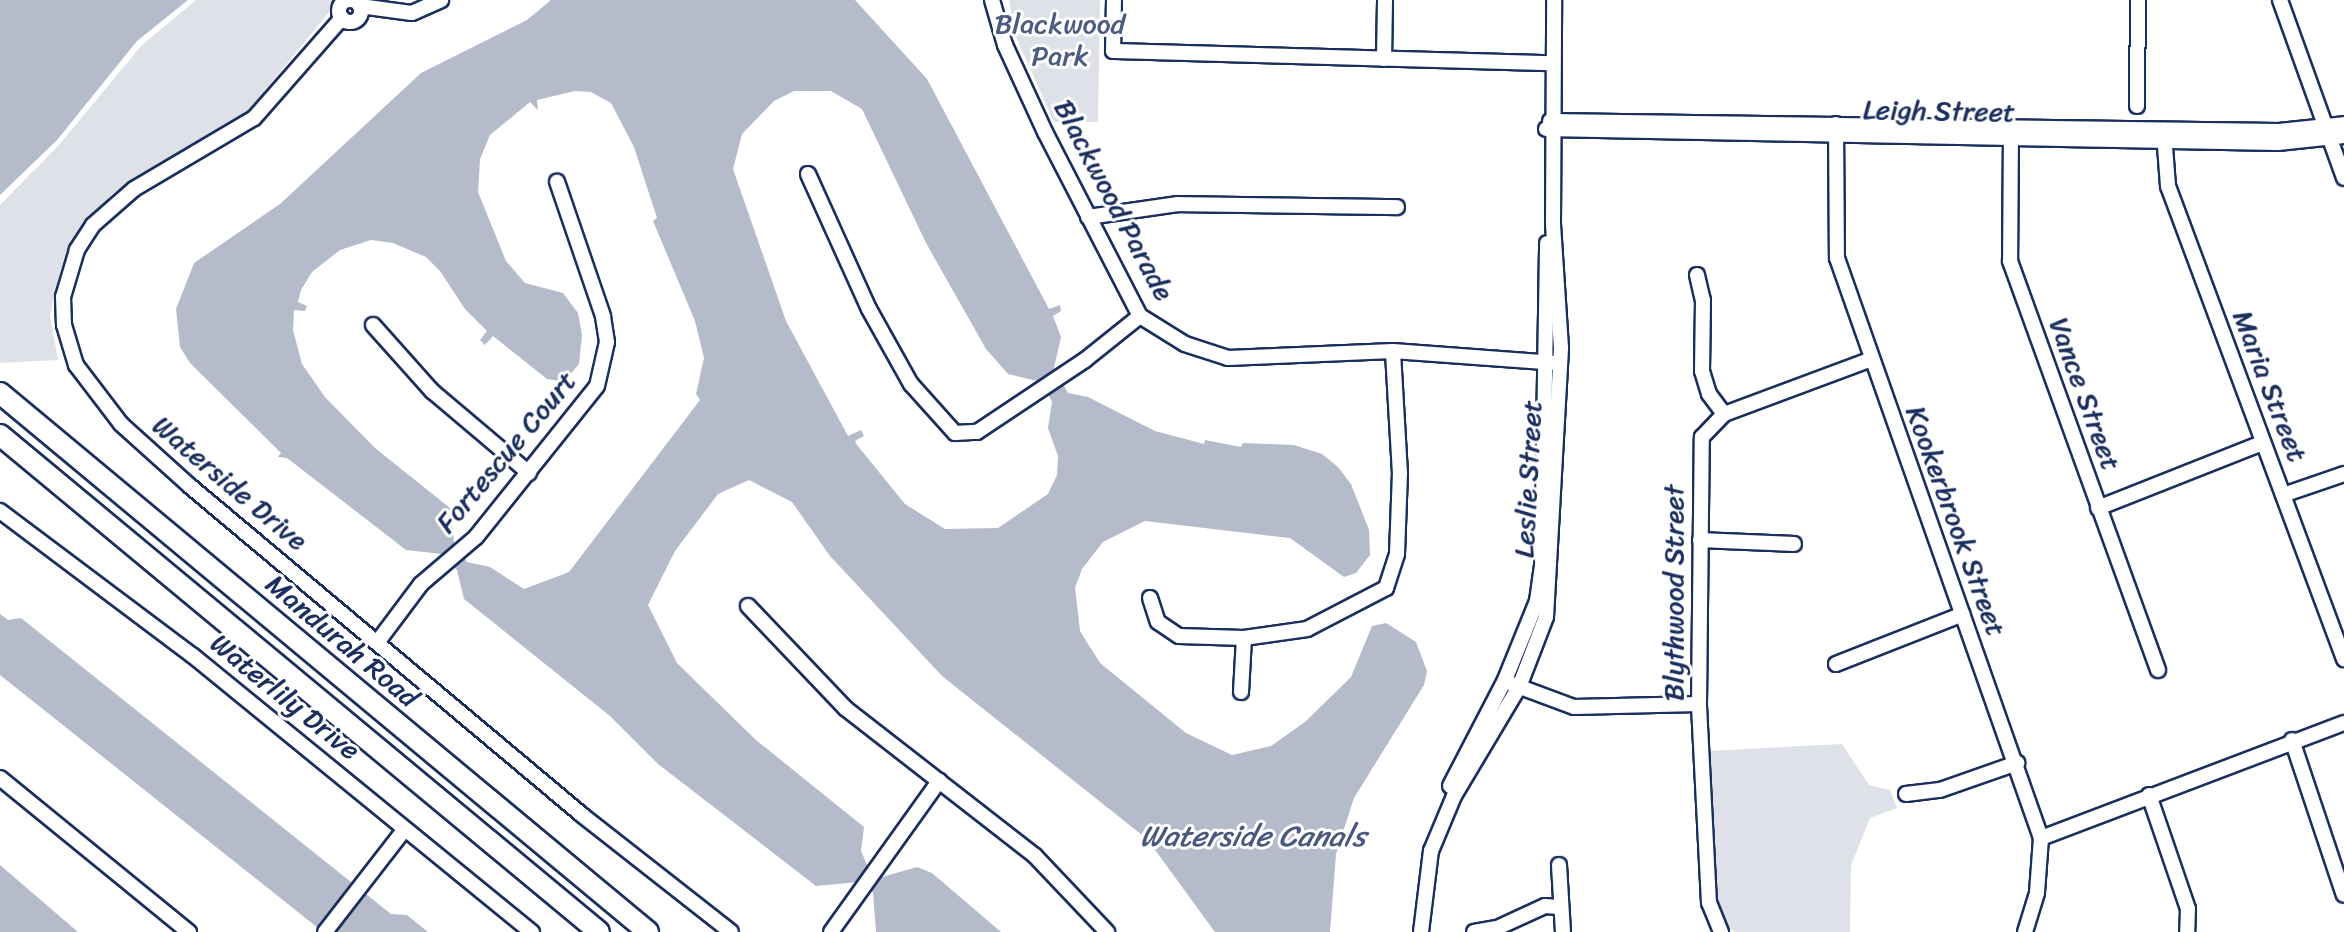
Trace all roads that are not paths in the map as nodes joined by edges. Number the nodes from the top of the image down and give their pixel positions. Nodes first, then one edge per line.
1 (441, 0) edge
2 (992, 0) edge
3 (1114, 0) edge
4 (1385, 0) edge
5 (1546, 0) edge
6 (1554, 0) edge
7 (2138, 0) edge
8 (2280, 0) edge
9 (1384, 59) junction
10 (1549, 63) junction
11 (2137, 106) dead end
12 (2344, 124) edge
13 (1550, 125) junction
14 (1835, 130) junction
15 (2011, 133) junction
16 (2163, 135) junction
17 (2333, 135) edge
18 (808, 174) dead end
19 (2344, 178) edge
20 (557, 182) dead end
21 (1397, 207) dead end
22 (1088, 217) junction
23 (1697, 275) dead end
24 (1140, 316) junction
25 (373, 325) dead end
26 (1393, 351) junction
27 (1554, 359) junction
28 (1869, 360) junction
29 (0, 393) edge
30 (1724, 414) junction
31 (0, 435) edge
32 (2262, 443) junction
33 (529, 473) junction
34 (2344, 474) edge
35 (2283, 495) junction
36 (2098, 508) junction
37 (0, 511) edge
38 (1700, 540) junction
39 (1794, 544) dead end
40 (1150, 598) dead end
41 (748, 606) dead end
42 (1963, 614) junction
43 (1244, 638) junction
44 (379, 640) junction
45 (2344, 659) edge
46 (1836, 664) dead end
47 (2158, 670) dead end
48 (1505, 680) junction
49 (1519, 687) junction
50 (1241, 692) dead end
51 (1699, 704) junction
52 (2344, 723) edge
53 (2292, 740) junction
54 (2017, 763) junction
55 (0, 778) edge
56 (939, 781) junction
57 (1906, 794) dead end
58 (2149, 795) junction
59 (405, 829) junction
60 (2041, 838) junction
61 (1559, 865) dead end
62 (2343, 888) edge
63 (1558, 907) junction
64 (189, 932) edge
65 (325, 932) edge
66 (532, 932) edge
67 (599, 932) edge
68 (648, 932) edge
69 (731, 932) edge
70 (831, 932) edge
71 (1107, 932) edge
72 (1413, 932) edge
73 (1421, 932) edge
74 (1474, 932) edge
75 (1563, 932) edge
76 (1721, 932) edge
77 (2025, 932) edge
78 (2187, 932) edge

1 - 44 street, Waterside Drive
2 - 22 street, Blackwood Parade
3 - 9 street
4 - 9 street
5 - 10 street, Leslie Street
6 - 10 street, Leslie Street
7 - 11 street
8 - 17 street
9 - 10 street
10 - 13 street, Leslie Street
12 - 17 street, Leigh Street
13 - 14 street, Leigh Street
13 - 27 street, Leslie Street
14 - 15 street, Leigh Street
14 - 28 street, Kookerbrook Street
15 - 16 street, Leigh Street
15 - 36 street, Vance Street
16 - 17 street, Leigh Street
16 - 32 street, Maria Street
17 - 19 street
18 - 24 street
20 - 33 street, Fortescue Court
21 - 22 street
22 - 24 street, Blackwood Parade
23 - 30 street
24 - 26 street, Blackwood Parade
25 - 33 street
26 - 27 street, Blackwood Parade
26 - 43 street
27 - 48 street, Leslie Street
27 - 49 street, Leslie Street
28 - 30 street
28 - 42 street, Kookerbrook Street
29 - 68 highway, Mandurah Road
30 - 38 street, Blythwood Street
31 - 67 highway
32 - 35 street, Maria Street
32 - 36 street
33 - 44 street, Fortescue Court
34 - 35 street
35 - 45 street, Maria Street
36 - 47 street, Vance Street
37 - 59 street, Waterlily Drive
38 - 39 street
38 - 51 street, Blythwood Street
40 - 43 street
41 - 56 street
42 - 46 street
42 - 54 street, Kookerbrook Street
43 - 50 street
44 - 69 street, Waterside Drive
48 - 49 street
48 - 72 street, Leslie Street
49 - 51 street
49 - 73 street, Leslie Street
51 - 76 street, Blythwood Street
52 - 53 street
53 - 58 street
53 - 62 street
54 - 57 street
54 - 60 street, Kookerbrook Street
55 - 64 street
56 - 70 street
56 - 71 street
58 - 60 street
58 - 78 street
59 - 65 street
59 - 66 street, Waterlily Drive
60 - 77 street, Kookerbrook Street
61 - 63 street
63 - 74 street
63 - 75 street

